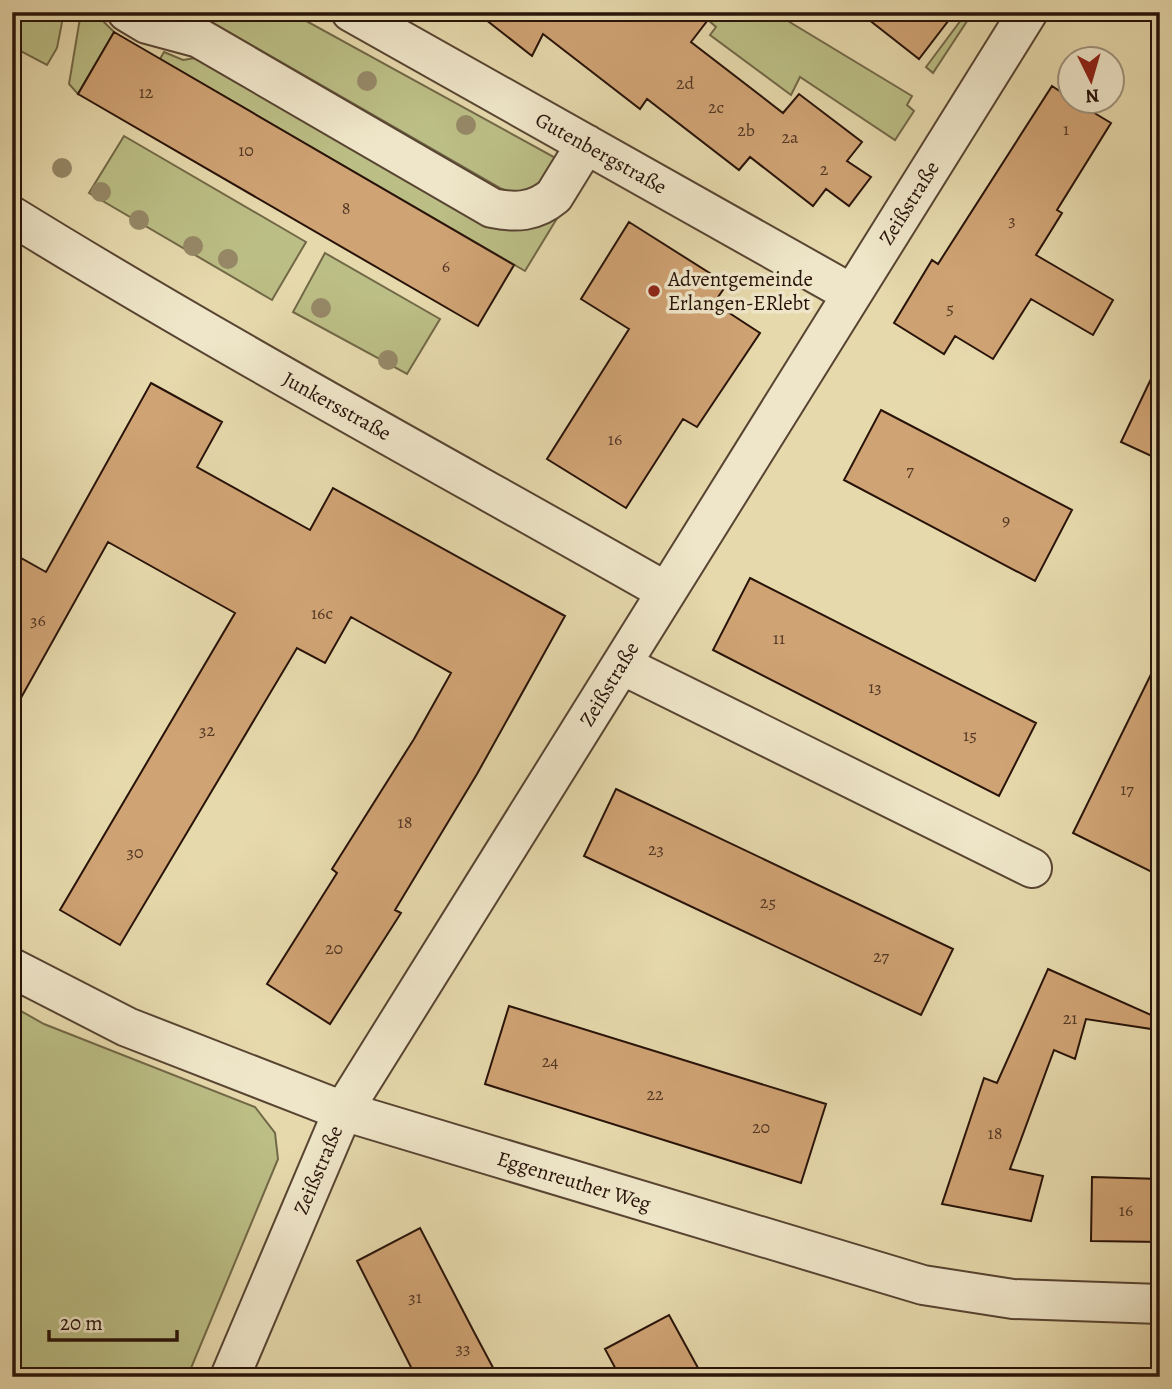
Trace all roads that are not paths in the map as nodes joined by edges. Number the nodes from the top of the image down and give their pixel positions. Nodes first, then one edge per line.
1 (127, 12) edge
2 (351, 12) edge
3 (1028, 12) edge
4 (586, 144) junction
5 (12, 216) edge
6 (852, 294) junction
7 (665, 591) junction
8 (622, 665) junction
9 (1032, 868) dead end
10 (12, 968) edge
11 (343, 1111) junction
12 (1160, 1304) edge
13 (230, 1377) edge

1 - 4 street
2 - 4 street, Gutenbergstraße
3 - 6 street, Zeißstraße
4 - 6 street, Gutenbergstraße
5 - 7 street, Junkersstraße
6 - 7 street, Zeißstraße
7 - 8 street, Zeißstraße
8 - 9 street
8 - 11 street, Zeißstraße
10 - 11 street, Eggenreuther Weg
11 - 12 street, Eggenreuther Weg
11 - 13 street, Zeißstraße

